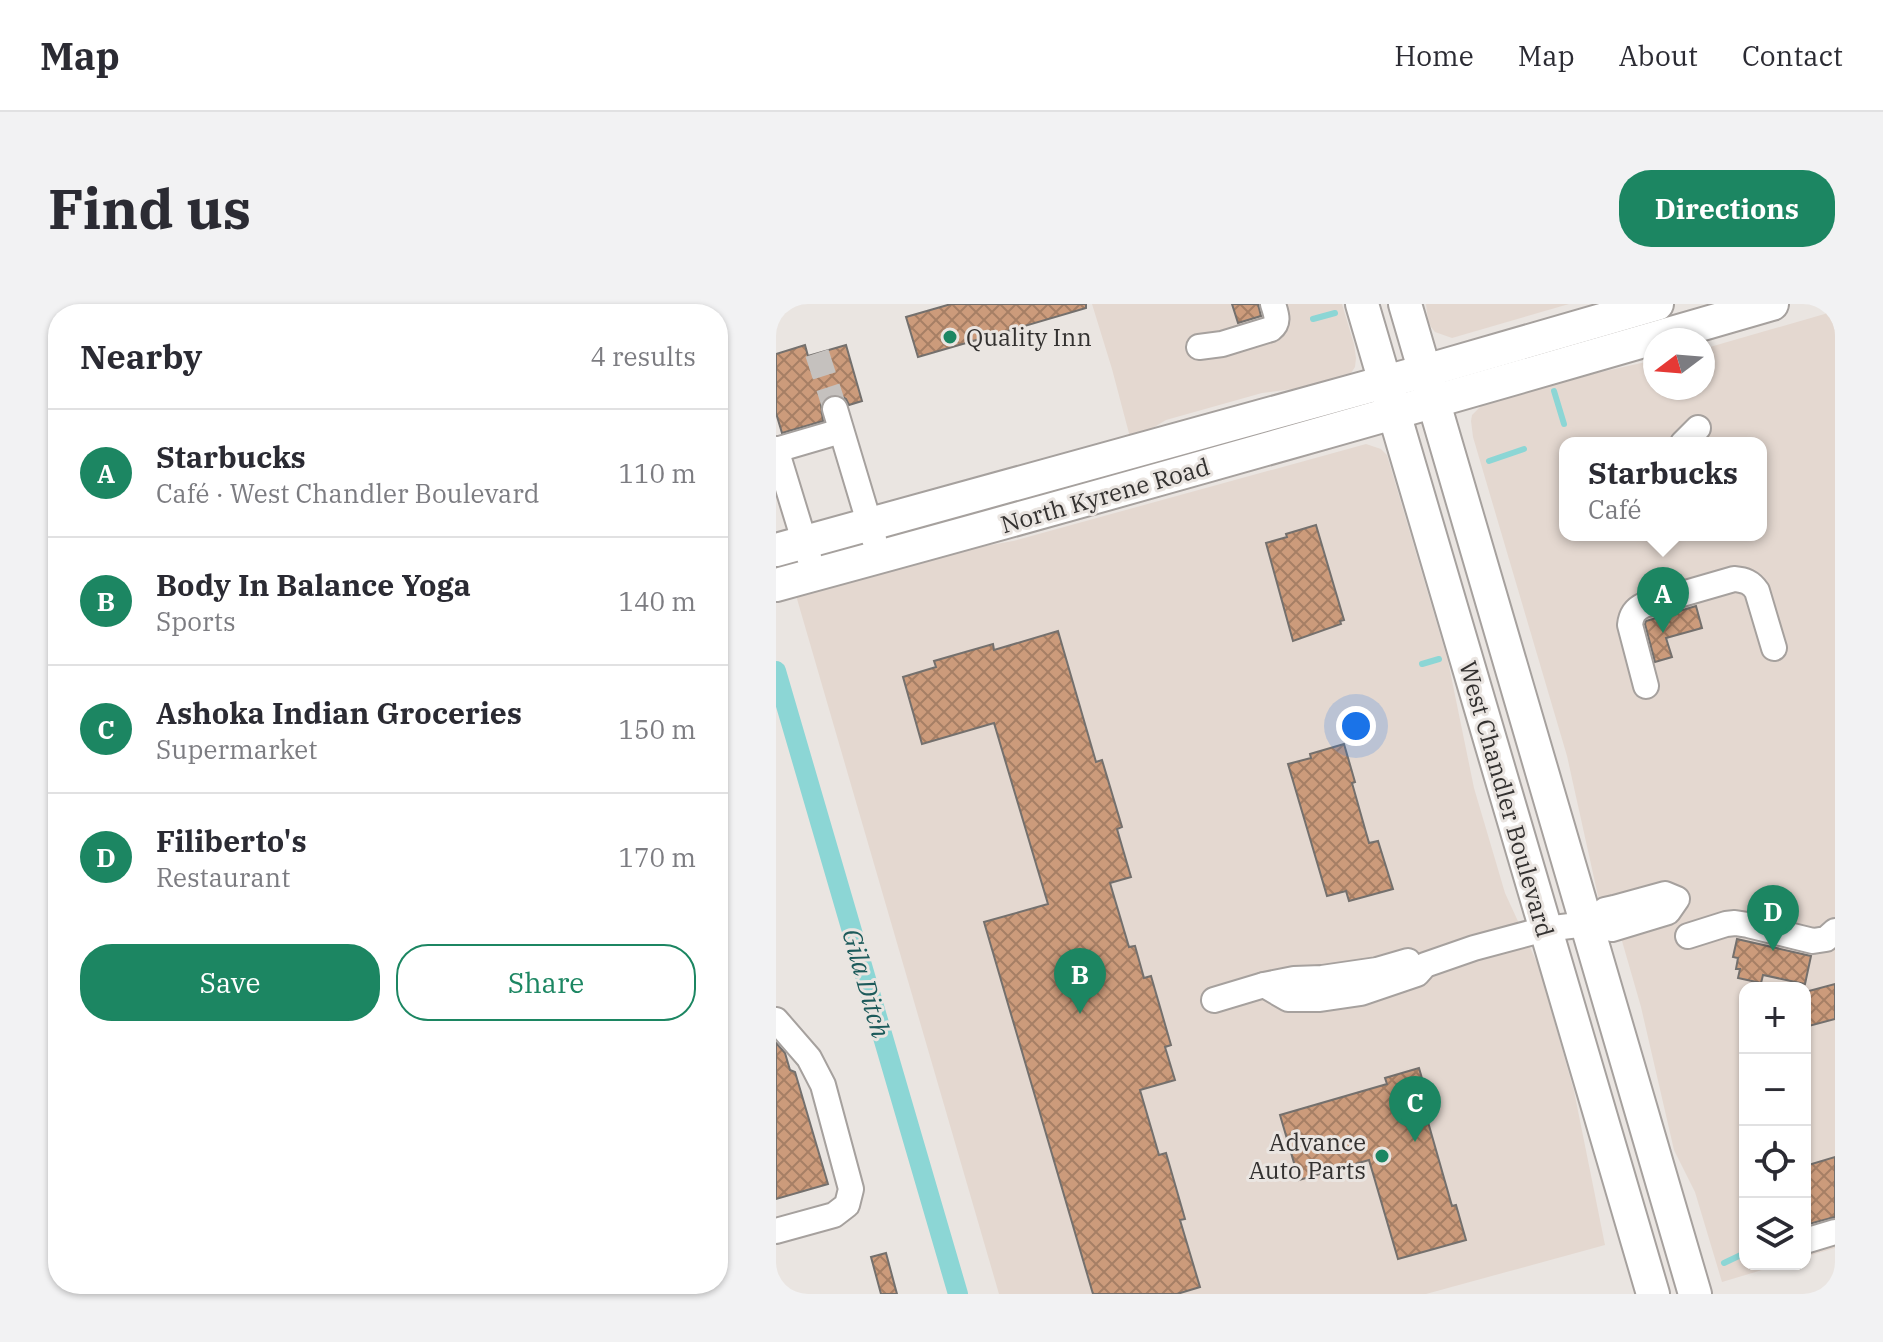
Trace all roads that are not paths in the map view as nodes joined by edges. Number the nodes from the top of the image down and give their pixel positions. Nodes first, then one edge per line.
1 (1273, 304) edge
2 (1362, 304) edge
3 (1405, 304) edge
4 (1657, 304) edge
5 (1772, 304) edge
6 (1199, 347) dead end
7 (1425, 371) junction
8 (1384, 382) junction
9 (1434, 402) junction
10 (1394, 414) junction
11 (776, 449) edge
12 (869, 524) junction
13 (790, 546) edge
14 (879, 557) junction
15 (814, 575) junction
16 (776, 585) edge
17 (1774, 648) dead end
18 (1646, 686) dead end
19 (1587, 924) junction
20 (1545, 929) junction
21 (1835, 931) edge
22 (1688, 936) dead end
23 (1214, 1000) dead end
24 (776, 1020) edge
25 (776, 1231) edge
26 (1835, 1232) edge
27 (1811, 1239) edge
28 (1653, 1294) edge
29 (1695, 1294) edge

1 - 6 lane
2 - 8 main road, West Chandler Boulevard
3 - 7 main road, West Chandler Boulevard
4 - 7 main road, North Kyrene Road
5 - 9 main road, North Kyrene Road
7 - 8 main road, North Kyrene Road
7 - 9 main road, West Chandler Boulevard
8 - 10 main road, West Chandler Boulevard
8 - 12 main road, North Kyrene Road
9 - 10 main road, North Kyrene Road
9 - 19 main road, West Chandler Boulevard
10 - 14 main road, North Kyrene Road
10 - 20 main road, West Chandler Boulevard
11 - 12 lane
11 - 13 lane
12 - 13 main road, North Kyrene Road
12 - 14 lane
13 - 15 lane
14 - 15 main road, North Kyrene Road
15 - 16 main road, North Kyrene Road
17 - 18 lane
19 - 20 lane
19 - 29 main road, West Chandler Boulevard
20 - 23 lane
20 - 28 main road, West Chandler Boulevard
21 - 22 lane
24 - 25 lane
26 - 27 lane

